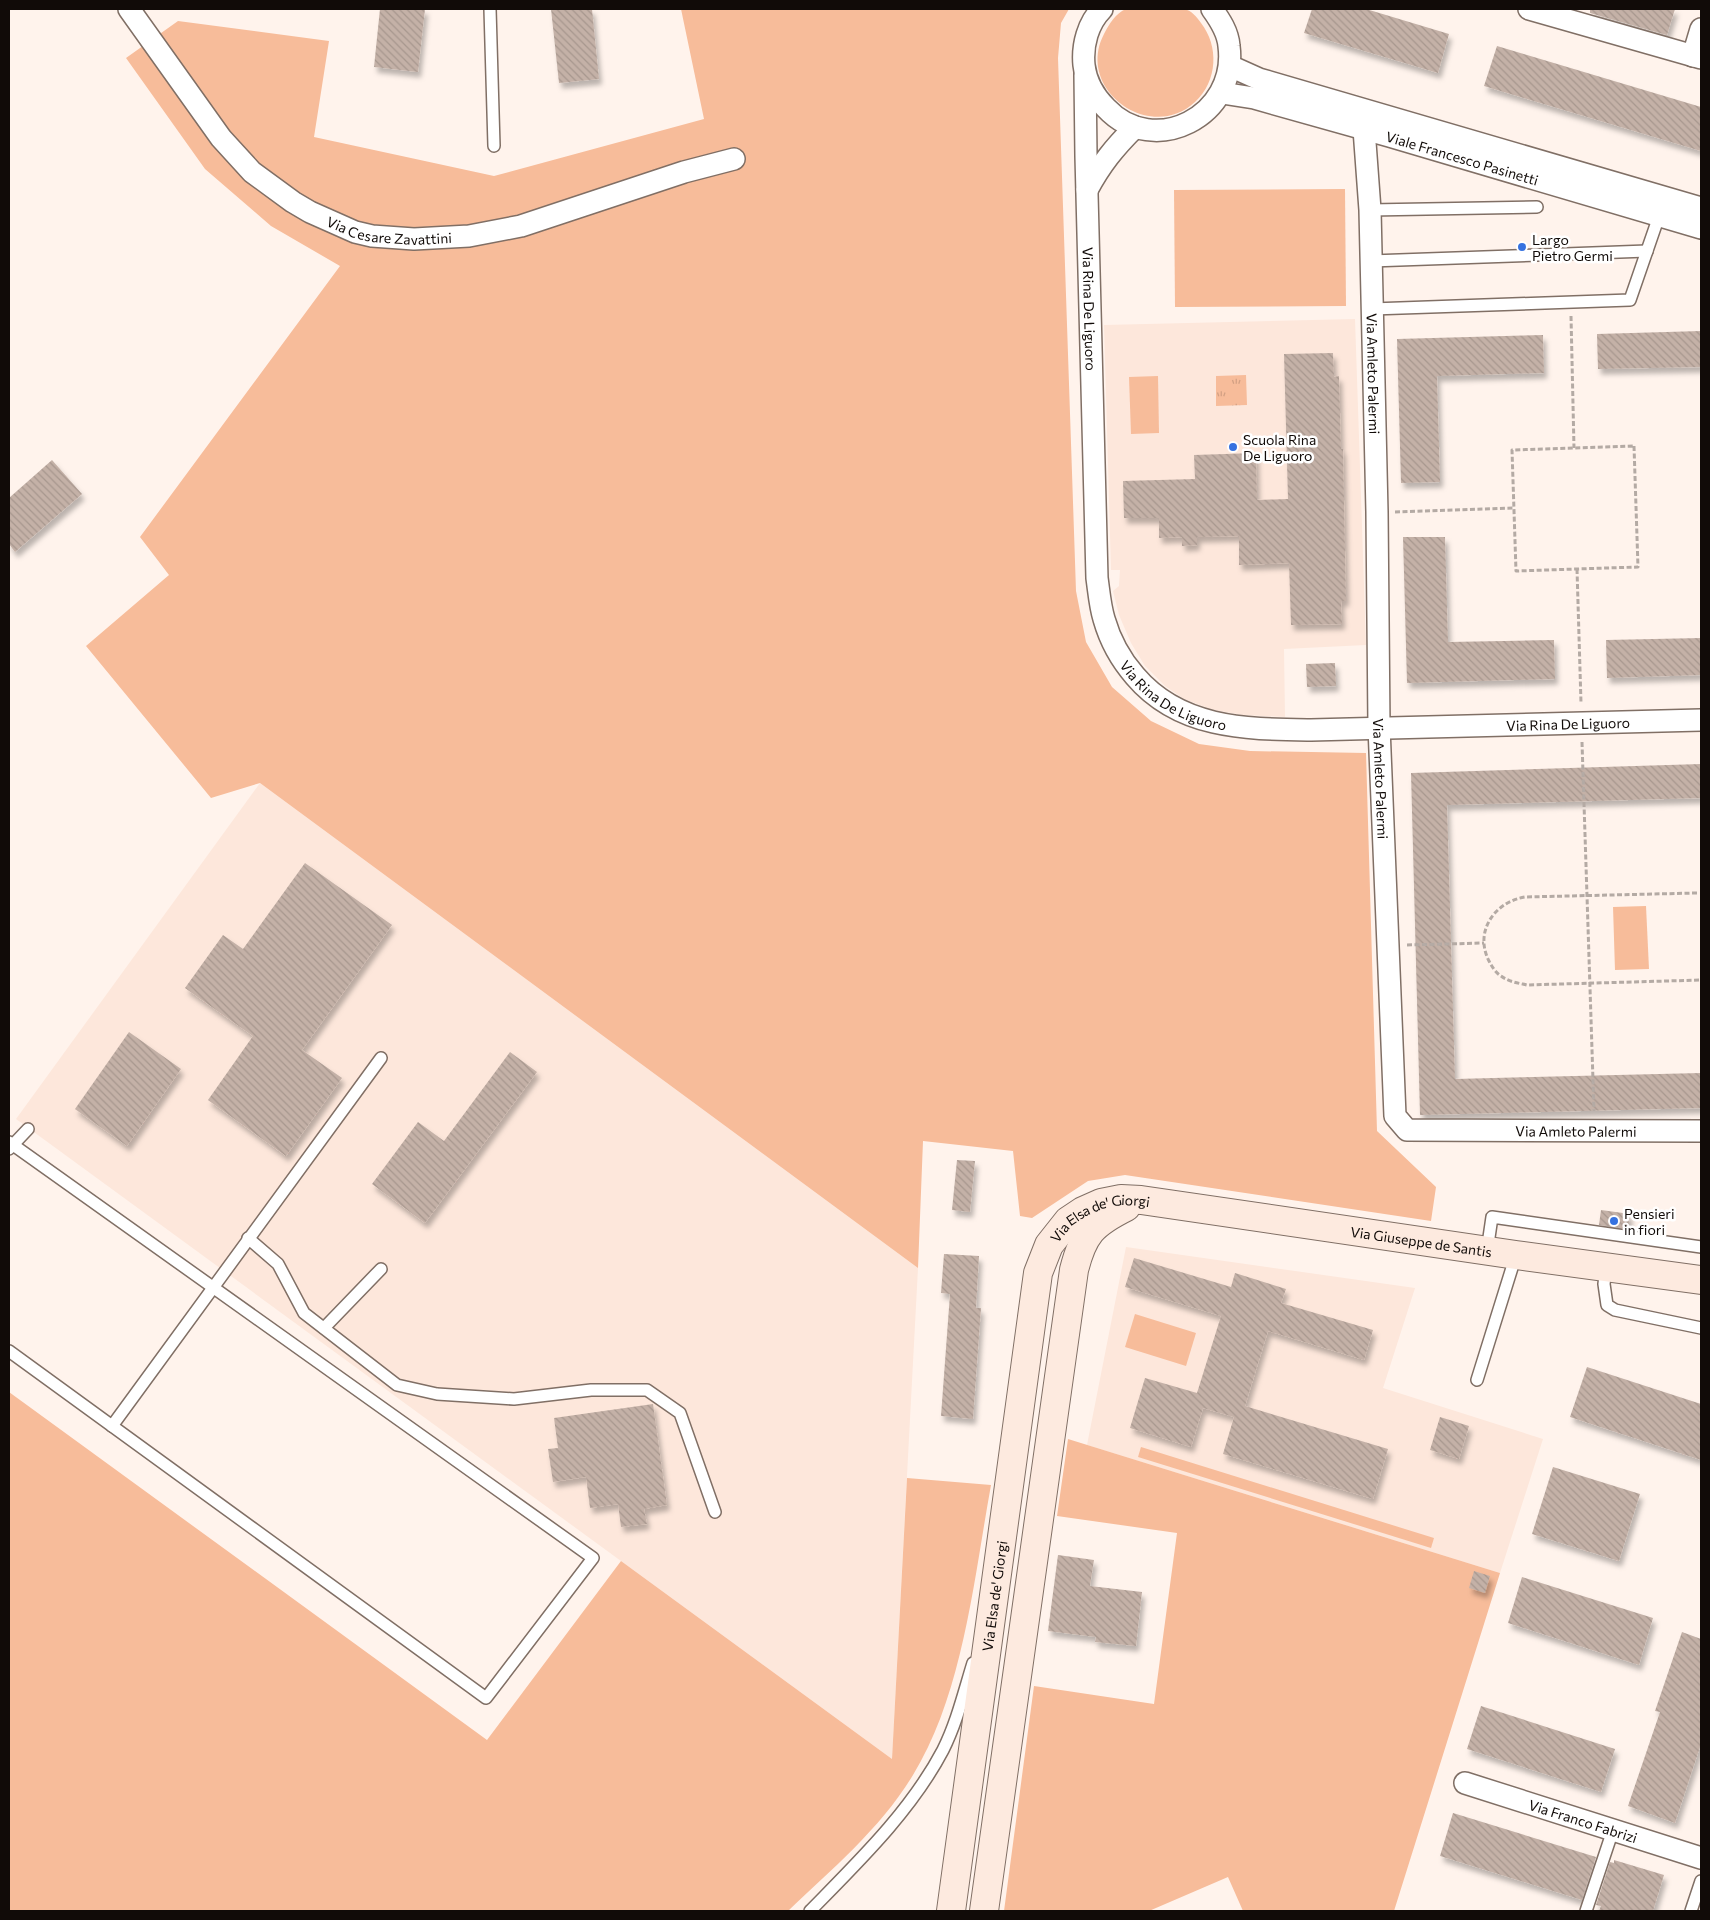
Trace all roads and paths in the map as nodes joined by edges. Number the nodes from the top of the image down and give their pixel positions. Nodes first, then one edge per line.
1 (129, 9) edge
2 (490, 9) edge
3 (1102, 9) edge
4 (1212, 9) edge
5 (1529, 9) edge
6 (1701, 29) edge
7 (1697, 57) edge
8 (1230, 66) junction
9 (1085, 75) junction
10 (1222, 93) junction
11 (1135, 127) junction
12 (1364, 129) junction
13 (494, 146) dead end
14 (734, 159) dead end
15 (1087, 190) junction
16 (1537, 207) dead end
17 (1701, 208) edge
18 (1370, 210) junction
19 (1659, 216) junction
20 (1701, 228) edge
21 (1647, 252) junction
22 (1371, 261) junction
23 (1570, 302) junction
24 (1372, 309) junction
25 (1574, 448) junction
26 (1514, 508) junction
27 (1378, 512) junction
28 (1577, 569) junction
29 (1701, 720) edge
30 (1581, 723) junction
31 (1379, 727) junction
32 (1697, 893) dead end
33 (1587, 895) junction
34 (1484, 943) junction
35 (1389, 945) junction
36 (1701, 980) edge
37 (1589, 983) junction
38 (381, 1058) dead end
39 (28, 1129) dead end
40 (1594, 1131) junction
41 (1701, 1131) edge
42 (10, 1146) edge
43 (1142, 1200) junction
44 (248, 1238) junction
45 (1701, 1247) edge
46 (1487, 1251) junction
47 (1516, 1255) junction
48 (1606, 1268) junction
49 (381, 1269) dead end
50 (1701, 1280) edge
51 (213, 1287) junction
52 (324, 1328) junction
53 (1701, 1328) edge
54 (9, 1351) edge
55 (1477, 1380) dead end
56 (112, 1426) junction
57 (715, 1512) dead end
58 (994, 1595) junction
59 (1465, 1782) dead end
60 (1613, 1830) junction
61 (1701, 1858) edge
62 (1701, 1881) edge
63 (810, 1911) edge
64 (951, 1911) edge
65 (984, 1911) edge
66 (1586, 1911) edge
67 (1691, 1911) edge

1 - 14 street, Via Cesare Zavattini
2 - 13 lane
3 - 9 street, Via Rina De Liguoro
4 - 8 street
5 - 7 street
6 - 7 street
8 - 10 street
8 - 17 street, Viale Francesco Pasinetti
9 - 11 street
9 - 15 street, Via Rina De Liguoro
10 - 11 street
10 - 12 street, Viale Francesco Pasinetti
11 - 15 street, Via Rina De Liguoro
12 - 18 street, Via Amleto Palermi
12 - 19 street, Viale Francesco Pasinetti
15 - 31 street, Via Rina De Liguoro
16 - 18 lane
18 - 22 street, Via Amleto Palermi
19 - 20 street, Viale Francesco Pasinetti
19 - 21 lane
21 - 22 lane
21 - 23 lane
22 - 24 street, Via Amleto Palermi
23 - 24 lane
23 - 25 path
24 - 27 street, Via Amleto Palermi
25 - 26 path
25 - 28 path
26 - 27 path
26 - 28 path
27 - 31 street, Via Amleto Palermi
28 - 30 path
29 - 30 street, Via Rina De Liguoro
30 - 31 street, Via Rina De Liguoro
30 - 33 path
31 - 35 street, Via Amleto Palermi
32 - 33 path
33 - 34 path
33 - 37 path
34 - 35 path
34 - 37 path
35 - 40 street, Via Amleto Palermi
36 - 37 path
37 - 40 path
38 - 44 lane
39 - 42 lane
40 - 41 street, Via Amleto Palermi
42 - 51 lane
43 - 46 main road, Via Giuseppe de Santis
43 - 58 main road, Via Elsa de' Giorgi
43 - 65 main road, Via Elsa de' Giorgi
44 - 51 lane
44 - 52 lane
45 - 46 lane
46 - 47 main road, Via Giuseppe de Santis
47 - 48 main road, Via Giuseppe de Santis
47 - 55 lane
48 - 50 main road, Via Giuseppe de Santis
48 - 53 lane
49 - 52 lane
51 - 56 lane
51 - 56 lane
52 - 57 lane
54 - 56 lane
58 - 63 lane
58 - 64 main road, Via Elsa de' Giorgi
59 - 60 street, Via Franco Fabrizi
60 - 61 street, Via Franco Fabrizi
60 - 66 lane
62 - 67 lane

